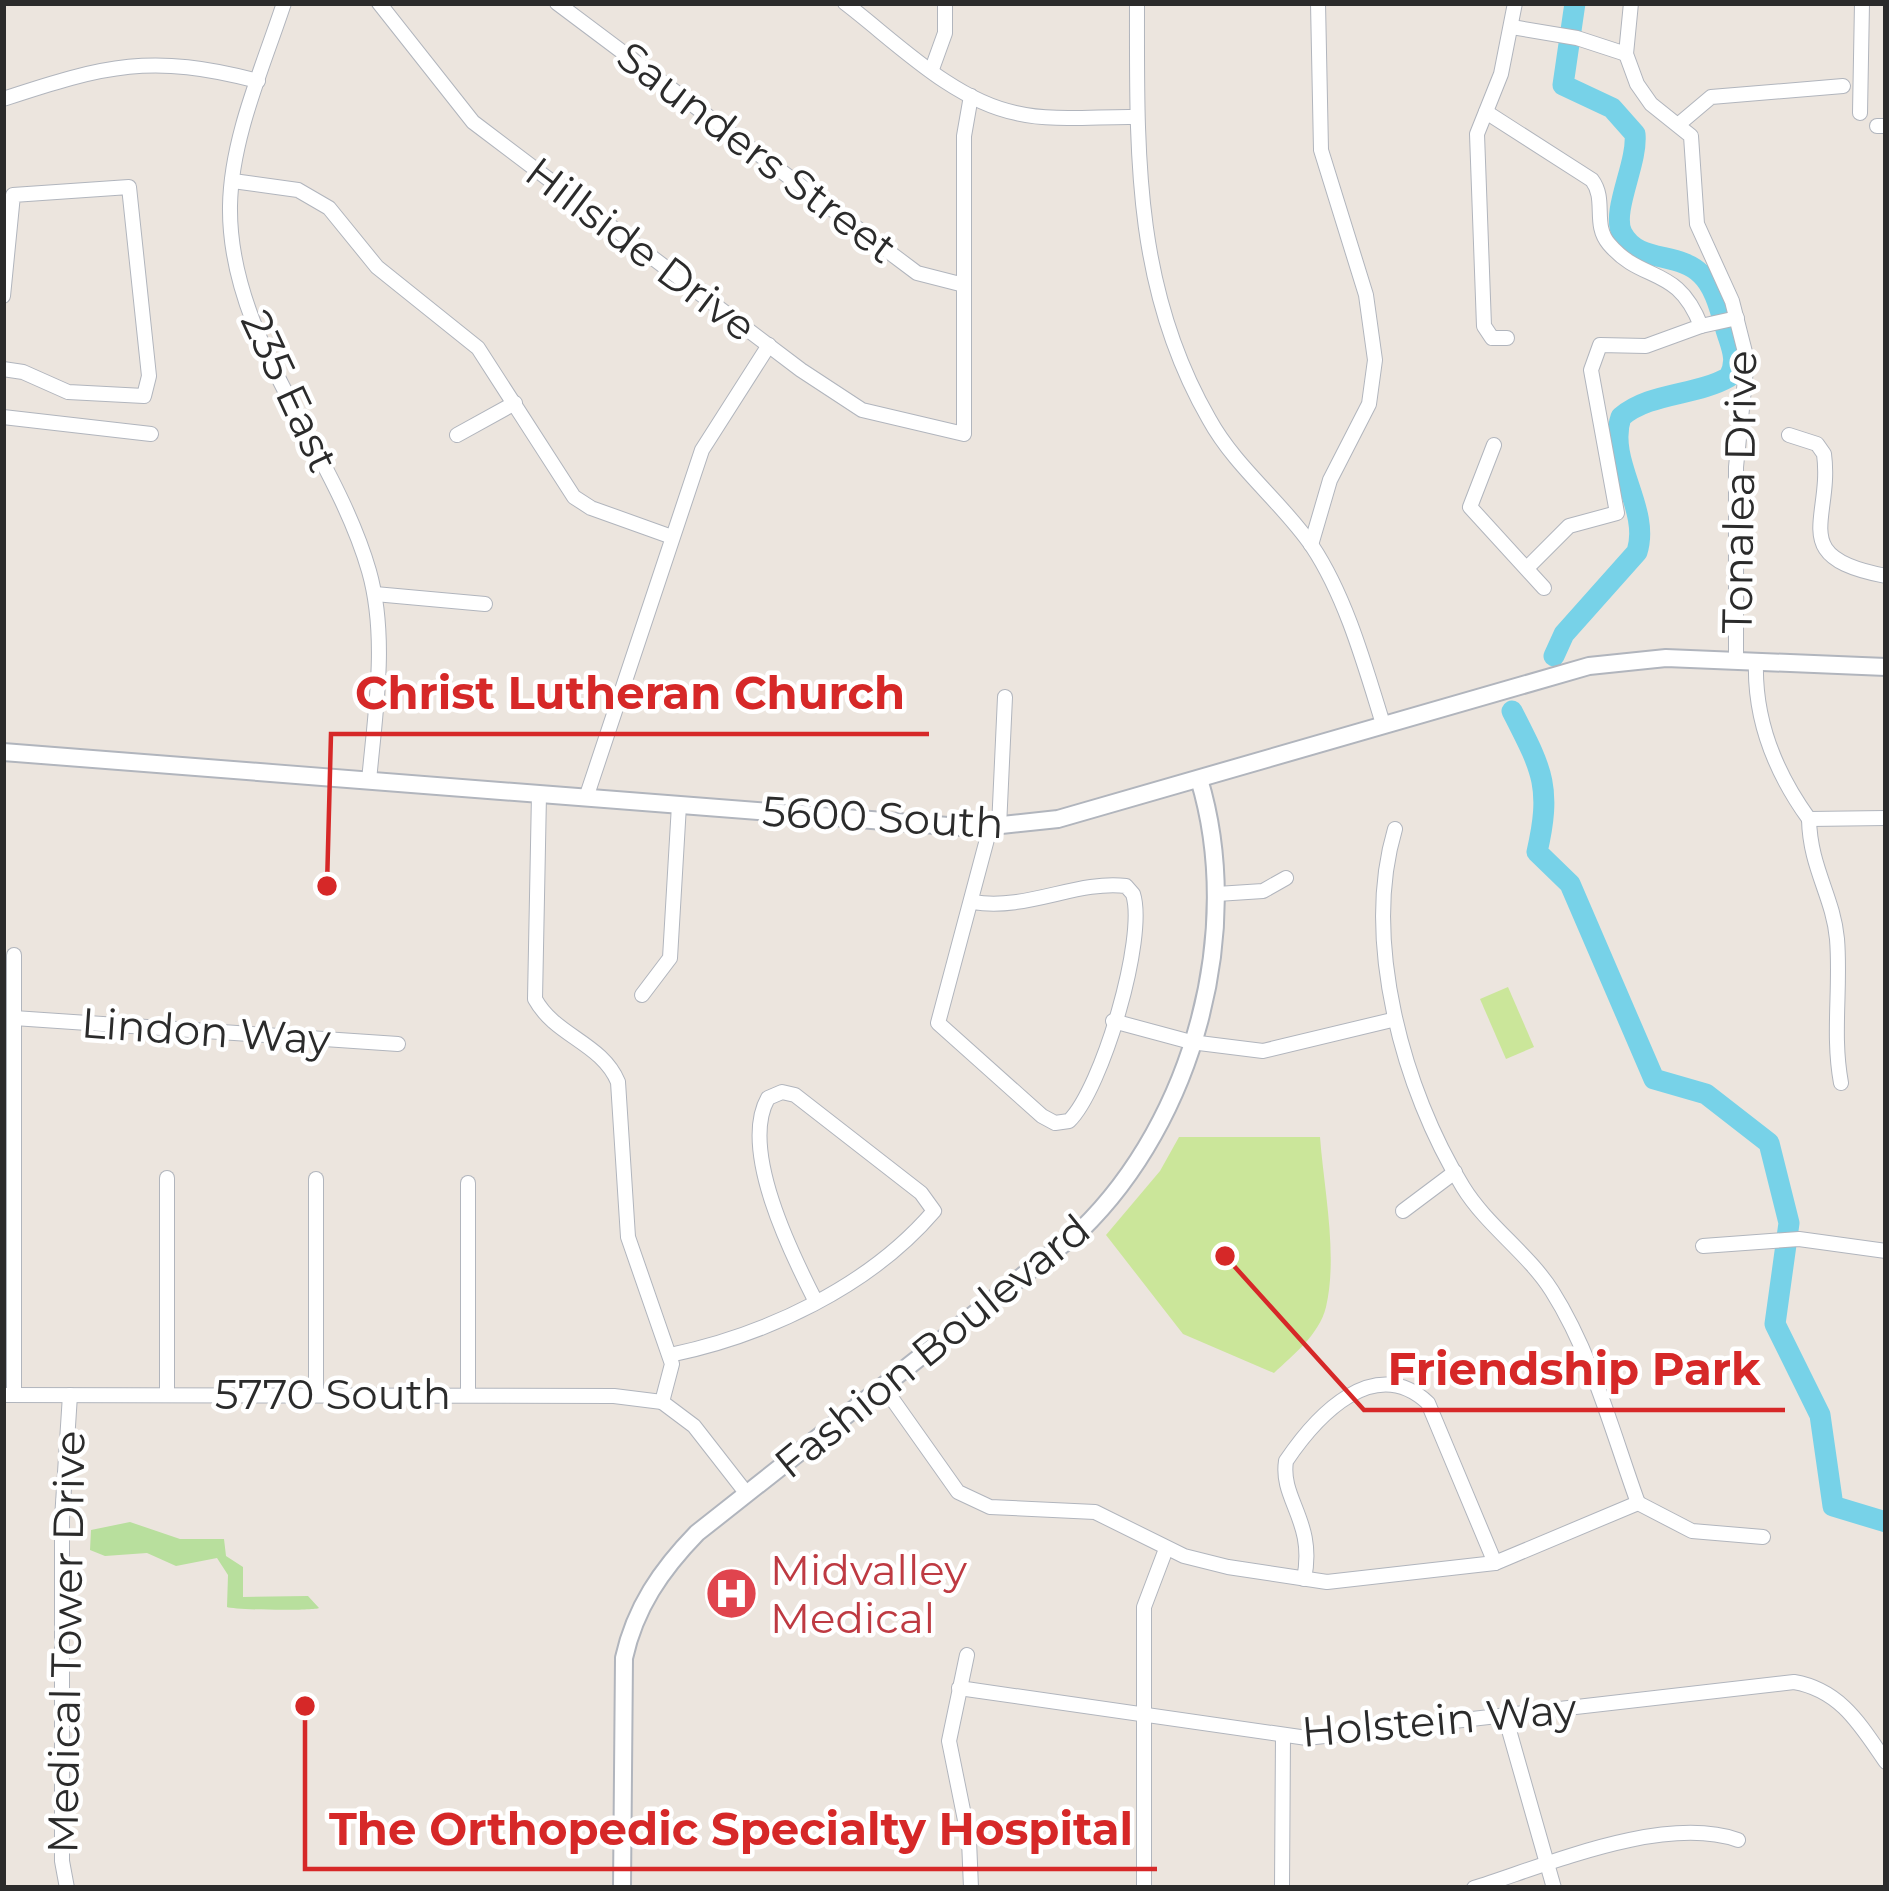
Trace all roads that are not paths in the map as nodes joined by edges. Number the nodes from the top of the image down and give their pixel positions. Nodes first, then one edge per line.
1 (284, 3) edge
2 (556, 3) edge
3 (844, 3) edge
4 (945, 3) edge
5 (1137, 3) edge
6 (1318, 3) edge
7 (1515, 3) edge
8 (1630, 3) edge
9 (1862, 3) edge
10 (387, 6) edge
11 (1513, 27) junction
12 (1626, 54) junction
13 (932, 69) junction
14 (258, 81) junction
15 (1843, 86) dead end
16 (971, 97) junction
17 (3, 98) edge
18 (1486, 112) junction
19 (1860, 113) dead end
20 (1137, 117) junction
21 (1679, 124) junction
22 (232, 181) junction
23 (5, 243) edge
24 (964, 285) junction
25 (3, 296) edge
26 (1720, 322) junction
27 (1507, 338) dead end
28 (769, 345) junction
29 (3, 369) edge
30 (515, 403) junction
31 (3, 417) edge
32 (151, 434) dead end
33 (457, 436) dead end
34 (1789, 436) dead end
35 (1494, 445) dead end
36 (673, 537) junction
37 (1311, 545) junction
38 (1529, 566) junction
39 (1886, 576) edge
40 (1544, 588) dead end
41 (375, 594) junction
42 (485, 604) dead end
43 (1736, 660) junction
44 (1756, 661) junction
45 (1886, 667) edge
46 (1005, 697) dead end
47 (1383, 724) junction
48 (3, 752) edge
49 (1199, 779) junction
50 (369, 781) junction
51 (539, 794) junction
52 (586, 798) junction
53 (679, 805) junction
54 (1886, 818) edge
55 (1809, 819) junction
56 (995, 827) junction
57 (1395, 829) dead end
58 (1286, 878) dead end
59 (1216, 894) junction
60 (973, 902) junction
61 (14, 956) dead end
62 (642, 995) dead end
63 (14, 1018) junction
64 (1392, 1020) junction
65 (1113, 1022) junction
66 (1191, 1042) junction
67 (398, 1044) dead end
68 (1841, 1083) dead end
69 (1455, 1172) junction
70 (167, 1178) dead end
71 (316, 1179) dead end
72 (468, 1183) dead end
73 (1403, 1211) dead end
74 (1703, 1246) dead end
75 (1886, 1251) edge
76 (816, 1302) junction
77 (670, 1355) junction
78 (883, 1386) junction
79 (167, 1394) junction
80 (316, 1394) junction
81 (468, 1394) junction
82 (8, 1395) edge
83 (70, 1395) junction
84 (662, 1402) junction
85 (746, 1494) junction
86 (1638, 1503) junction
87 (1762, 1537) dead end
88 (1166, 1549) junction
89 (1495, 1563) junction
90 (1304, 1579) junction
91 (967, 1655) dead end
92 (959, 1688) junction
93 (1505, 1716) junction
94 (1145, 1717) junction
95 (1282, 1735) junction
96 (1886, 1762) edge
97 (1738, 1840) dead end
98 (1547, 1865) junction
99 (67, 1888) edge
100 (622, 1888) edge
101 (971, 1888) edge
102 (1144, 1888) edge
103 (1282, 1888) edge
104 (1474, 1888) edge
105 (1554, 1888) edge

1 - 14 street, 235 East
2 - 24 street, Saunders Street
3 - 13 street
4 - 13 street
5 - 20 street
6 - 37 street
7 - 11 street
8 - 12 street
9 - 19 street
10 - 28 street, Hillside Drive
11 - 12 street
11 - 18 street
12 - 21 street, Tonalea Drive
13 - 16 street
14 - 17 street
14 - 22 street, 235 East
15 - 21 street
16 - 20 street
16 - 24 street
18 - 26 street
18 - 27 street
20 - 37 street
21 - 26 street, Tonalea Drive
22 - 30 street
22 - 41 street, 235 East
23 - 25 street
23 - 29 street
24 - 28 street
26 - 38 street
26 - 43 street, Tonalea Drive
28 - 36 street, Hillside Drive
30 - 33 street
30 - 36 street
31 - 32 street
34 - 39 street
35 - 38 street
36 - 52 street, Hillside Drive
37 - 47 street
38 - 40 street
41 - 42 street
41 - 50 street, 235 East
43 - 44 street, 5600 South
43 - 47 street, 5600 South
44 - 45 street, 5600 South
44 - 55 street
46 - 56 street
47 - 49 street, 5600 South
48 - 50 street, 5600 South
49 - 56 street, 5600 South
49 - 59 street, Fashion Boulevard
50 - 51 street, 5600 South
51 - 52 street, 5600 South
51 - 77 street
52 - 53 street, 5600 South
53 - 56 street, 5600 South
53 - 62 street
54 - 55 street
55 - 68 street
56 - 60 street
57 - 64 street
58 - 59 street
59 - 66 street, Fashion Boulevard
60 - 65 street
60 - 65 street
61 - 63 street
63 - 67 street, Lindon Way
63 - 82 street
64 - 66 street
64 - 69 street
65 - 66 street
66 - 78 street, Fashion Boulevard
69 - 73 street
69 - 86 street
70 - 79 street
71 - 80 street
72 - 81 street
74 - 75 street
76 - 76 street
76 - 77 street
77 - 84 street
78 - 85 street, Fashion Boulevard
78 - 88 street
79 - 80 street, 5770 South
79 - 83 street, 5770 South
80 - 81 street, 5770 South
81 - 84 street, 5770 South
82 - 83 street, 5770 South
83 - 99 street, Medical Tower Drive
84 - 85 street
85 - 100 street, Fashion Boulevard
86 - 87 street
86 - 89 street
88 - 90 street
88 - 94 street
89 - 90 street
89 - 90 street
91 - 92 street
92 - 94 street, Holstein Way
92 - 101 street
93 - 95 street, Holstein Way
93 - 96 street, Holstein Way
93 - 98 street
94 - 95 street, Holstein Way
94 - 102 street
95 - 103 street
97 - 98 street
98 - 104 street
98 - 105 street

